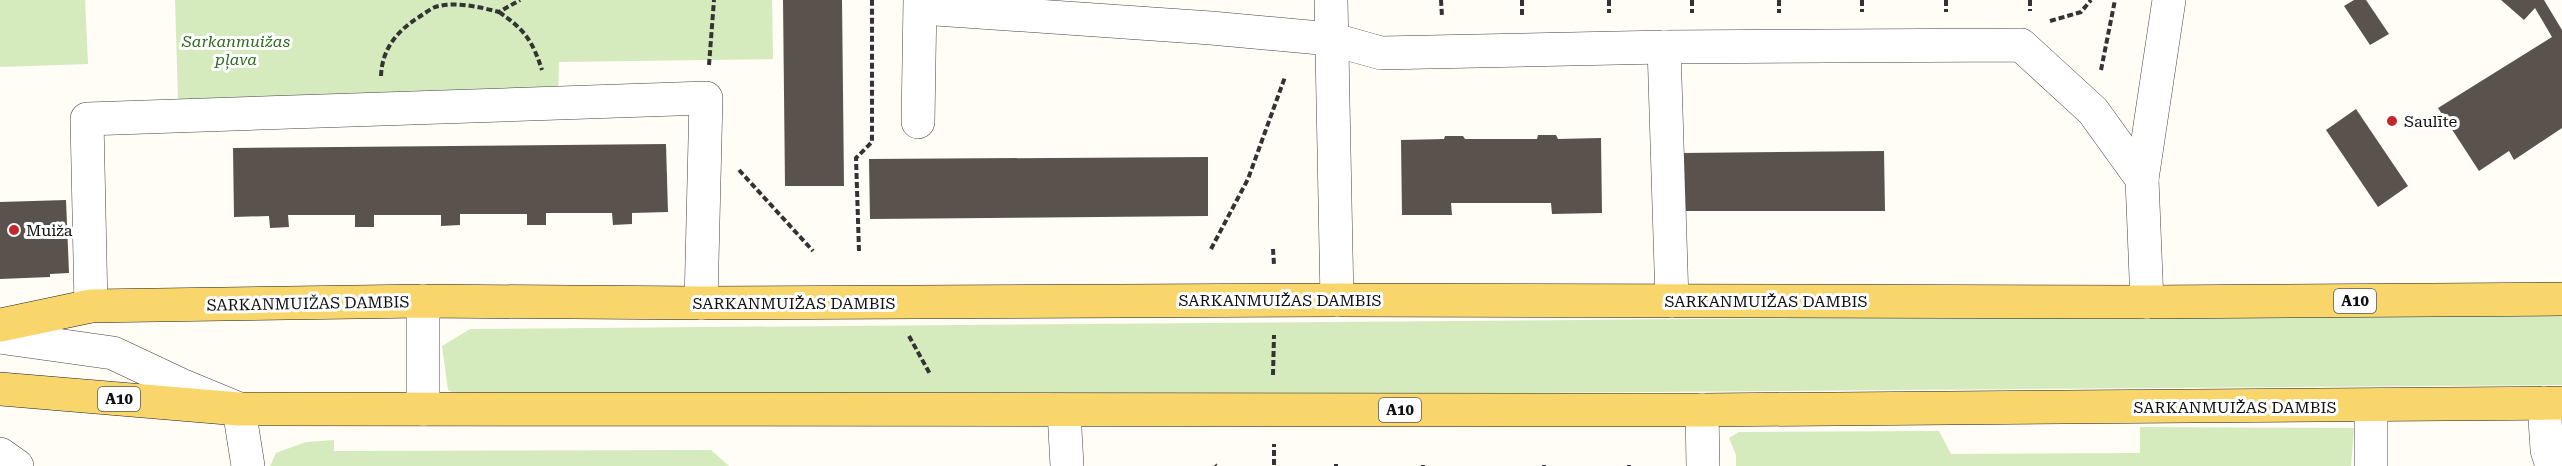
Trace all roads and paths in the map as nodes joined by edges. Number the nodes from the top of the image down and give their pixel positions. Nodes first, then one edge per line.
1 (520, 0) edge
2 (714, 0) edge
3 (872, 0) edge
4 (1331, 0) edge
5 (1441, 0) edge
6 (1522, 0) edge
7 (2091, 0) edge
8 (2115, 0) edge
9 (2169, 0) edge
10 (920, 4) edge
11 (499, 12) junction
12 (2050, 21) dead end
13 (1442, 24) dead end
14 (1522, 24) dead end
15 (1331, 39) junction
16 (1664, 47) junction
17 (1285, 77) dead end
18 (706, 98) junction
19 (548, 103) junction
20 (379, 108) junction
21 (2093, 111) junction
22 (918, 122) dead end
23 (705, 132) junction
24 (2142, 178) junction
25 (1211, 249) dead end
26 (859, 251) dead end
27 (813, 252) dead end
28 (2562, 299) edge
29 (1337, 300) junction
30 (423, 301) junction
31 (1672, 301) junction
32 (2147, 302) junction
33 (701, 303) junction
34 (91, 306) junction
35 (0, 325) edge
36 (1274, 327) dead end
37 (904, 328) dead end
38 (0, 337) edge
39 (1274, 376) dead end
40 (934, 382) dead end
41 (0, 389) edge
42 (2553, 403) edge
43 (2371, 406) junction
44 (239, 409) junction
45 (423, 409) junction
46 (1702, 410) junction
47 (1064, 411) junction
48 (1274, 439) dead end
49 (0, 454) edge
50 (1274, 465) edge
51 (17, 466) edge
52 (248, 466) edge
53 (1067, 466) edge
54 (1703, 466) edge
55 (2371, 466) edge
56 (2552, 466) edge

1 - 11 path
2 - 18 path
3 - 26 path
4 - 15 street
5 - 13 path
6 - 14 path
7 - 12 path
8 - 21 path
9 - 24 street
10 - 15 street
10 - 22 street
11 - 19 path
11 - 20 path
15 - 16 street
15 - 29 street
16 - 21 street
16 - 31 street
17 - 25 path
18 - 19 street
18 - 23 street
19 - 20 street
20 - 34 street
21 - 24 street
23 - 27 path
23 - 33 street
24 - 32 street
28 - 32 main road, SARKANMUIŽAS DAMBIS / A10
29 - 31 main road, SARKANMUIŽAS DAMBIS / A10
29 - 33 main road, SARKANMUIŽAS DAMBIS / A10
30 - 33 main road, SARKANMUIŽAS DAMBIS / A10
30 - 34 main road, SARKANMUIŽAS DAMBIS / A10
30 - 45 street
31 - 32 main road, SARKANMUIŽAS DAMBIS / A10
34 - 35 main road, SARKANMUIŽAS DAMBIS / A10
36 - 39 path
37 - 40 path
38 - 44 street
41 - 44 main road, SARKANMUIŽAS DAMBIS / A10
42 - 43 main road, SARKANMUIŽAS DAMBIS / A10
42 - 56 street
43 - 46 main road, SARKANMUIŽAS DAMBIS / A10
43 - 55 street
44 - 45 main road, SARKANMUIŽAS DAMBIS / A10
44 - 52 street
45 - 47 main road, SARKANMUIŽAS DAMBIS / A10
46 - 47 main road, SARKANMUIŽAS DAMBIS / A10
46 - 54 street
47 - 53 street
48 - 50 path
49 - 51 street

